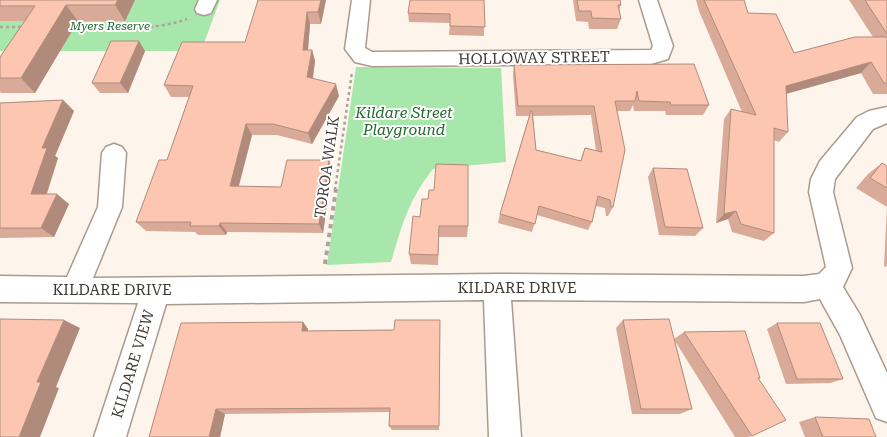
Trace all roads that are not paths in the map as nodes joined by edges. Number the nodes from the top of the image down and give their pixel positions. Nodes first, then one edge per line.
1 (361, 0) edge
2 (648, 0) edge
3 (887, 115) edge
4 (114, 154) dead end
5 (827, 285) junction
6 (497, 287) junction
7 (0, 289) edge
8 (74, 291) junction
9 (156, 291) junction
10 (887, 407) edge
11 (110, 437) edge
12 (505, 437) edge

1 - 2 street, HOLLOWAY STREET
3 - 5 street
4 - 8 street
5 - 6 street, KILDARE DRIVE
5 - 10 street
6 - 9 street, KILDARE DRIVE
6 - 12 street
7 - 8 street, KILDARE DRIVE
8 - 9 street, KILDARE DRIVE
9 - 11 street, KILDARE VIEW

